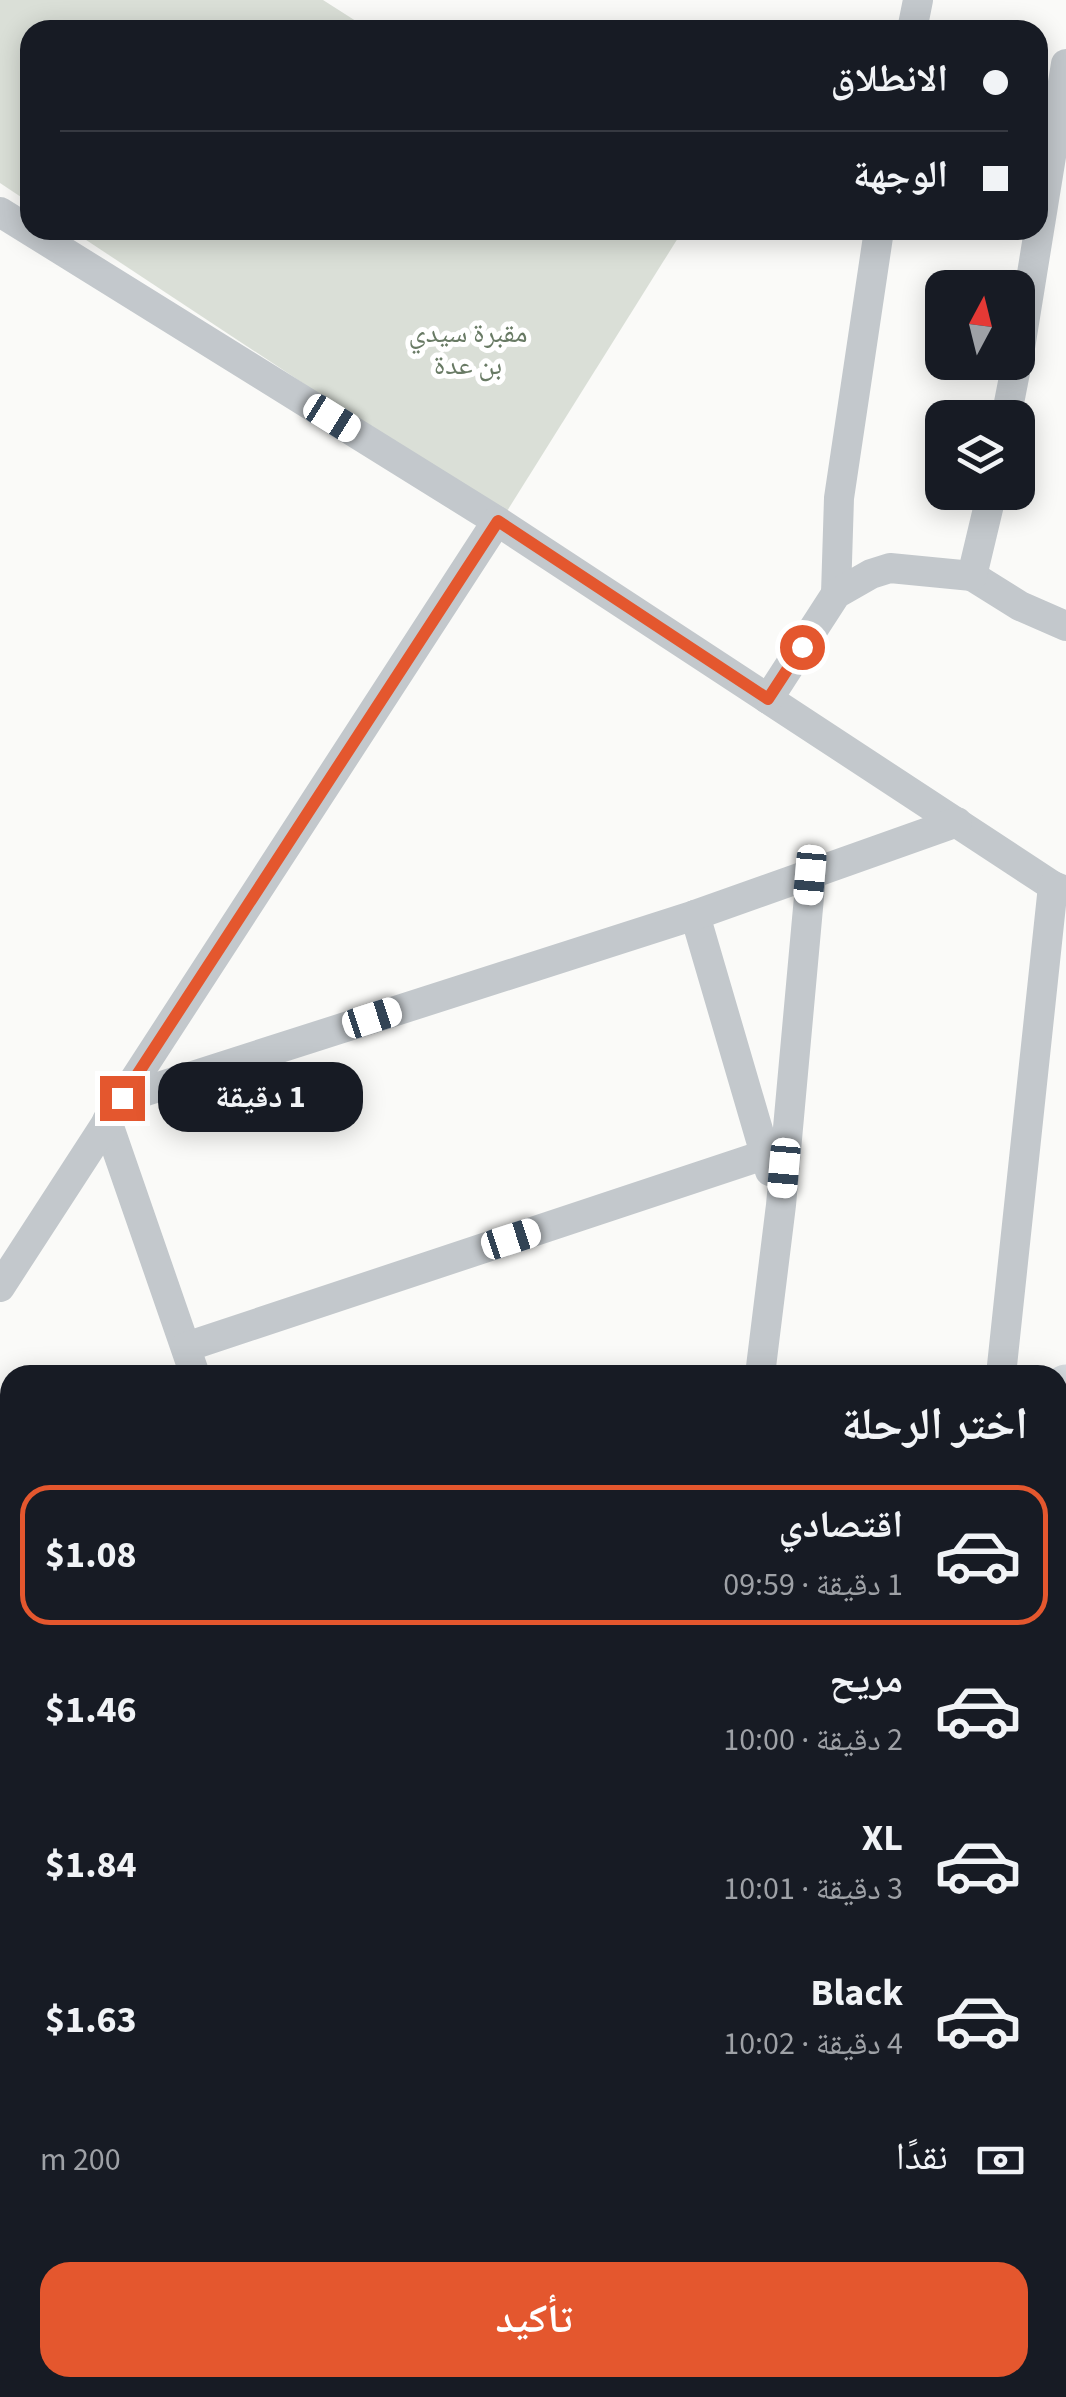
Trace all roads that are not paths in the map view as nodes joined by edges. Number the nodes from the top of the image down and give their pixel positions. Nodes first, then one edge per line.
1 (1066, 64) edge
2 (1048, 173) edge
3 (45, 240) edge
4 (878, 240) edge
5 (1037, 240) edge
6 (1032, 270) edge
7 (988, 510) edge
8 (498, 521) junction
9 (972, 576) junction
10 (836, 594) junction
11 (1066, 626) edge
12 (768, 699) junction
13 (957, 822) junction
14 (810, 875) junction
15 (1060, 889) edge
16 (695, 915) junction
17 (114, 1110) junction
18 (764, 1156) junction
19 (781, 1205) junction
20 (0, 1287) edge
21 (190, 1361) edge
22 (761, 1365) edge
23 (1002, 1365) edge

1 - 2 street
3 - 8 street
4 - 10 street
5 - 6 street
7 - 9 street
8 - 12 street
8 - 17 street
9 - 10 street
9 - 11 street
10 - 12 street
12 - 13 street
13 - 14 street
13 - 15 street
14 - 16 street
14 - 19 street
15 - 23 street
16 - 17 street
16 - 18 street
17 - 20 street
17 - 21 street
18 - 19 street
18 - 21 street
19 - 22 street

